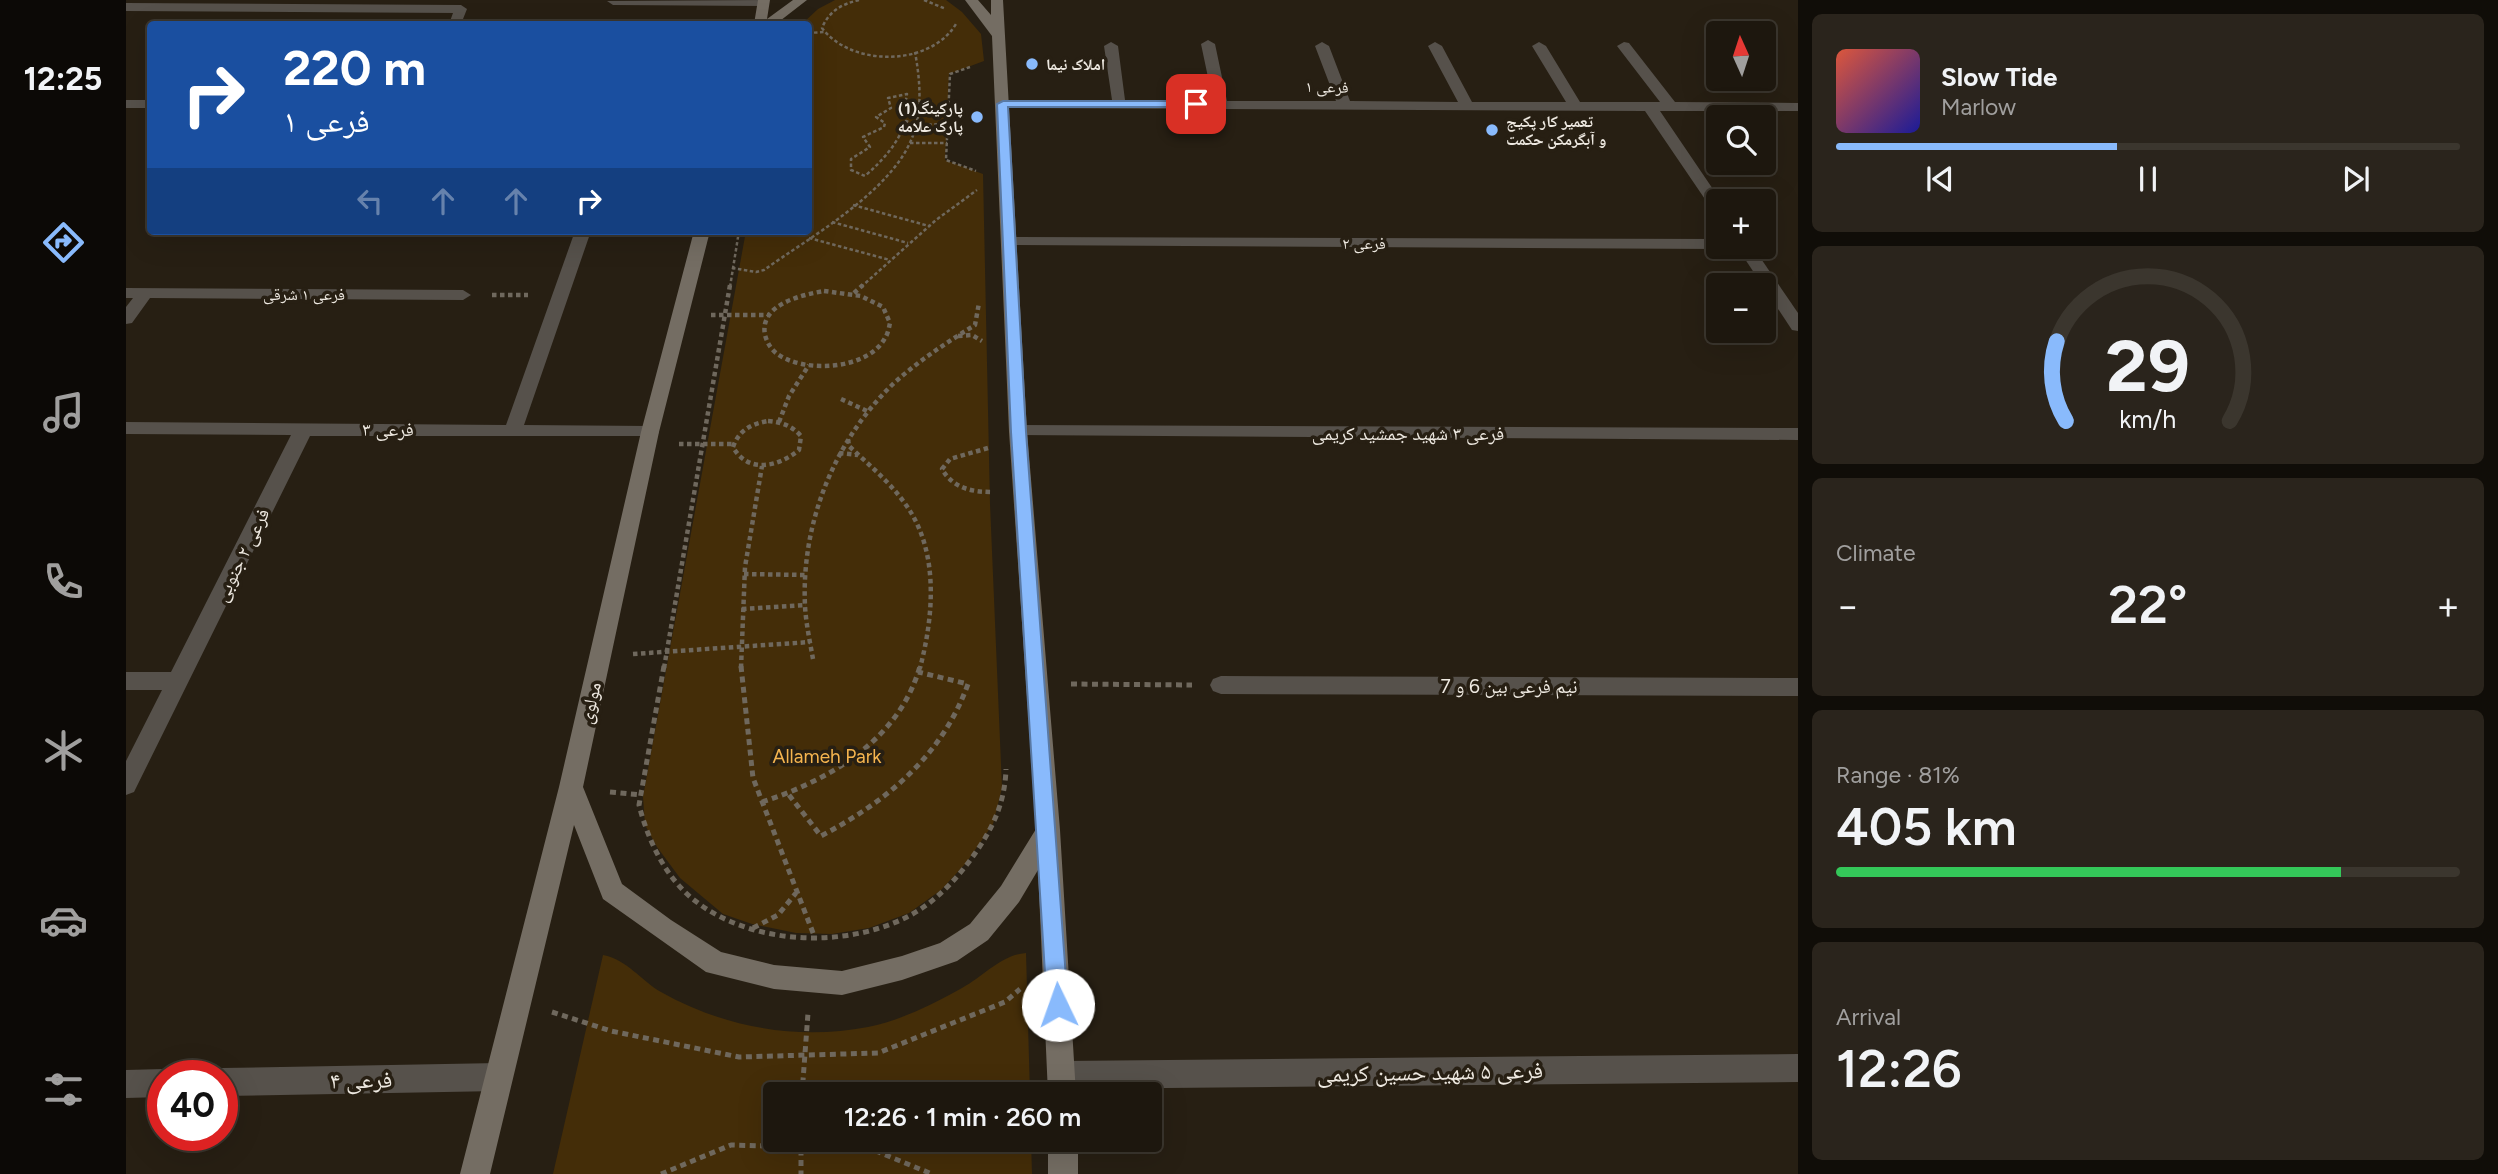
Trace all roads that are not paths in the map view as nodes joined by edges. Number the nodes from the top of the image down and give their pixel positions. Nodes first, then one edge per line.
1 (801, 0) edge
2 (971, 0) edge
3 (997, 0) edge
4 (613, 1) edge
5 (764, 1) edge
6 (126, 7) edge
7 (455, 21) edge
8 (761, 21) edge
9 (773, 21) edge
10 (1000, 38) junction
11 (1208, 44) dead end
12 (1111, 46) dead end
13 (1322, 46) dead end
14 (1435, 46) dead end
15 (1539, 46) dead end
16 (1624, 46) dead end
17 (126, 104) edge
18 (147, 104) edge
19 (1003, 104) junction
20 (1119, 104) junction
21 (1221, 104) junction
22 (1345, 105) junction
23 (1468, 107) junction
24 (1576, 107) junction
25 (1650, 107) junction
26 (1671, 107) junction
27 (1798, 107) edge
28 (1706, 190) edge
29 (582, 235) edge
30 (701, 235) edge
31 (1009, 242) junction
32 (1706, 244) edge
33 (1753, 259) edge
34 (126, 293) edge
35 (145, 293) junction
36 (463, 295) road end
37 (126, 319) edge
38 (1798, 326) edge
39 (126, 428) edge
40 (304, 429) junction
41 (513, 430) junction
42 (650, 432) junction
43 (1018, 432) junction
44 (1798, 434) edge
45 (126, 681) edge
46 (179, 681) junction
47 (1221, 685) road end
48 (1798, 687) edge
49 (126, 785) edge
50 (571, 787) junction
51 (1048, 830) junction
52 (1798, 1068) edge
53 (499, 1077) junction
54 (238, 1082) edge
55 (1062, 1082) edge
56 (1154, 1082) edge
57 (147, 1083) edge
58 (126, 1084) edge
59 (1063, 1152) edge
60 (475, 1174) edge
61 (1063, 1174) edge

1 - 9 street
2 - 10 street
3 - 10 street
4 - 5 street
5 - 8 street
6 - 7 street
10 - 19 street
11 - 21 street
12 - 20 street
13 - 22 street
14 - 23 street
15 - 24 street
16 - 26 street
17 - 18 street
19 - 20 street, فرعی ۱
19 - 31 street
20 - 21 street, فرعی ۱
21 - 22 street, فرعی ۱
22 - 23 street, فرعی ۱
23 - 24 street, فرعی ۱
24 - 25 street, فرعی ۱
25 - 26 street, فرعی ۱
25 - 28 street
26 - 27 street, فرعی ۱
29 - 41 street
30 - 42 street, مولوی
31 - 32 street, فرعی ۲
31 - 43 street
33 - 38 street
34 - 35 street, فرعی ۱ شرقی
35 - 36 street, فرعی ۱ شرقی
35 - 37 street
39 - 40 street, فرعی ۳
40 - 41 street, فرعی ۳
40 - 46 street, فرعی ۲ جنوبی
41 - 42 street, فرعی ۳
42 - 50 street, مولوی
43 - 44 street, فرعی ۳ شهید جمشید کریمی
43 - 51 street
45 - 46 street
46 - 49 street, فرعی ۲ جنوبی
47 - 48 street, نیم فرعی بین 6 و 7
50 - 51 street
50 - 53 street, مولوی
51 - 55 street
52 - 56 street, فرعی ۵ شهید حسین کریمی
53 - 54 street, فرعی ۴
53 - 60 street, مولوی
57 - 58 street
59 - 61 street

